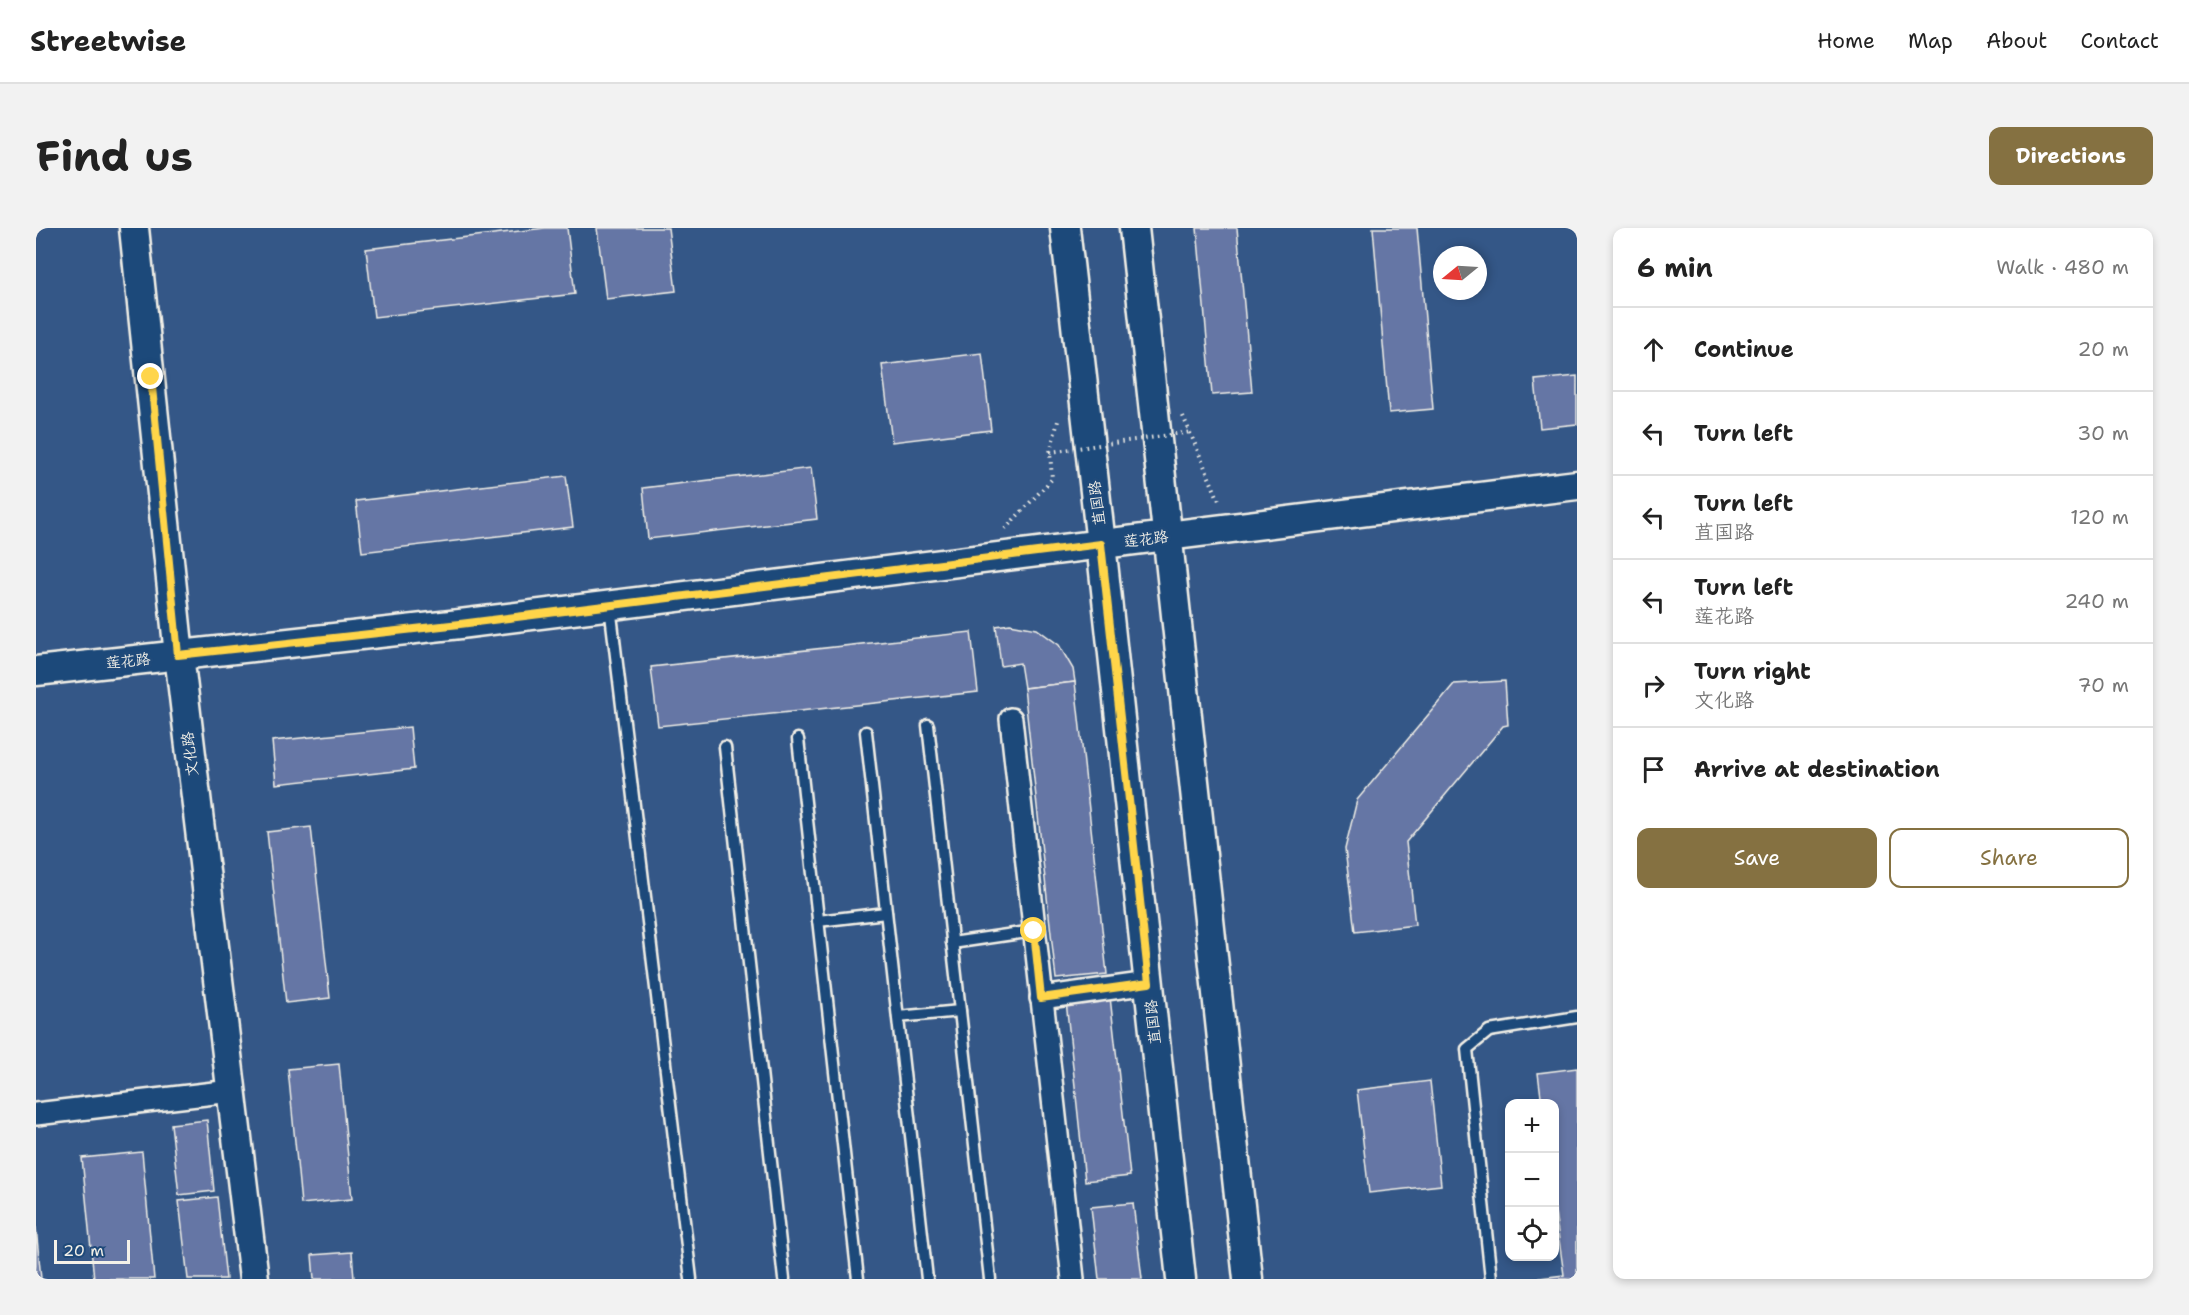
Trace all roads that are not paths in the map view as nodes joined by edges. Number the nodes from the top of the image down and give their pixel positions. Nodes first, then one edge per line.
1 (134, 228) edge
2 (1065, 228) edge
3 (1134, 228) edge
4 (1577, 485) edge
5 (1167, 536) junction
6 (1101, 544) junction
7 (610, 606) junction
8 (178, 655) junction
9 (36, 671) edge
10 (1011, 719) dead end
11 (928, 725) dead end
12 (866, 732) dead end
13 (798, 739) dead end
14 (725, 747) dead end
15 (886, 913) junction
16 (819, 921) junction
17 (1034, 931) junction
18 (952, 943) junction
19 (1149, 983) junction
20 (1041, 998) junction
21 (960, 1011) junction
22 (898, 1017) junction
23 (1577, 1017) edge
24 (231, 1091) junction
25 (36, 1114) edge
26 (254, 1279) edge
27 (691, 1279) edge
28 (784, 1279) edge
29 (858, 1279) edge
30 (927, 1279) edge
31 (990, 1279) edge
32 (1073, 1279) edge
33 (1181, 1279) edge
34 (1248, 1279) edge
35 (1491, 1279) edge

1 - 8 street, 文化路
2 - 6 street, 苴国路
3 - 5 street
4 - 5 street, 莲花路
5 - 6 street, 莲花路
5 - 34 street
6 - 7 street, 莲花路
6 - 19 street, 苴国路
7 - 8 street, 莲花路
7 - 27 lane
8 - 9 street, 莲花路
8 - 24 street, 文化路
10 - 17 street
11 - 18 lane
12 - 15 lane
13 - 16 lane
14 - 28 lane
15 - 16 lane
15 - 22 lane
16 - 29 lane
17 - 18 lane
17 - 20 street
18 - 21 lane
19 - 20 street
19 - 33 street, 苴国路
20 - 32 street
21 - 22 lane
21 - 31 lane
22 - 30 lane
23 - 35 lane
24 - 25 street
24 - 26 street, 文化路

